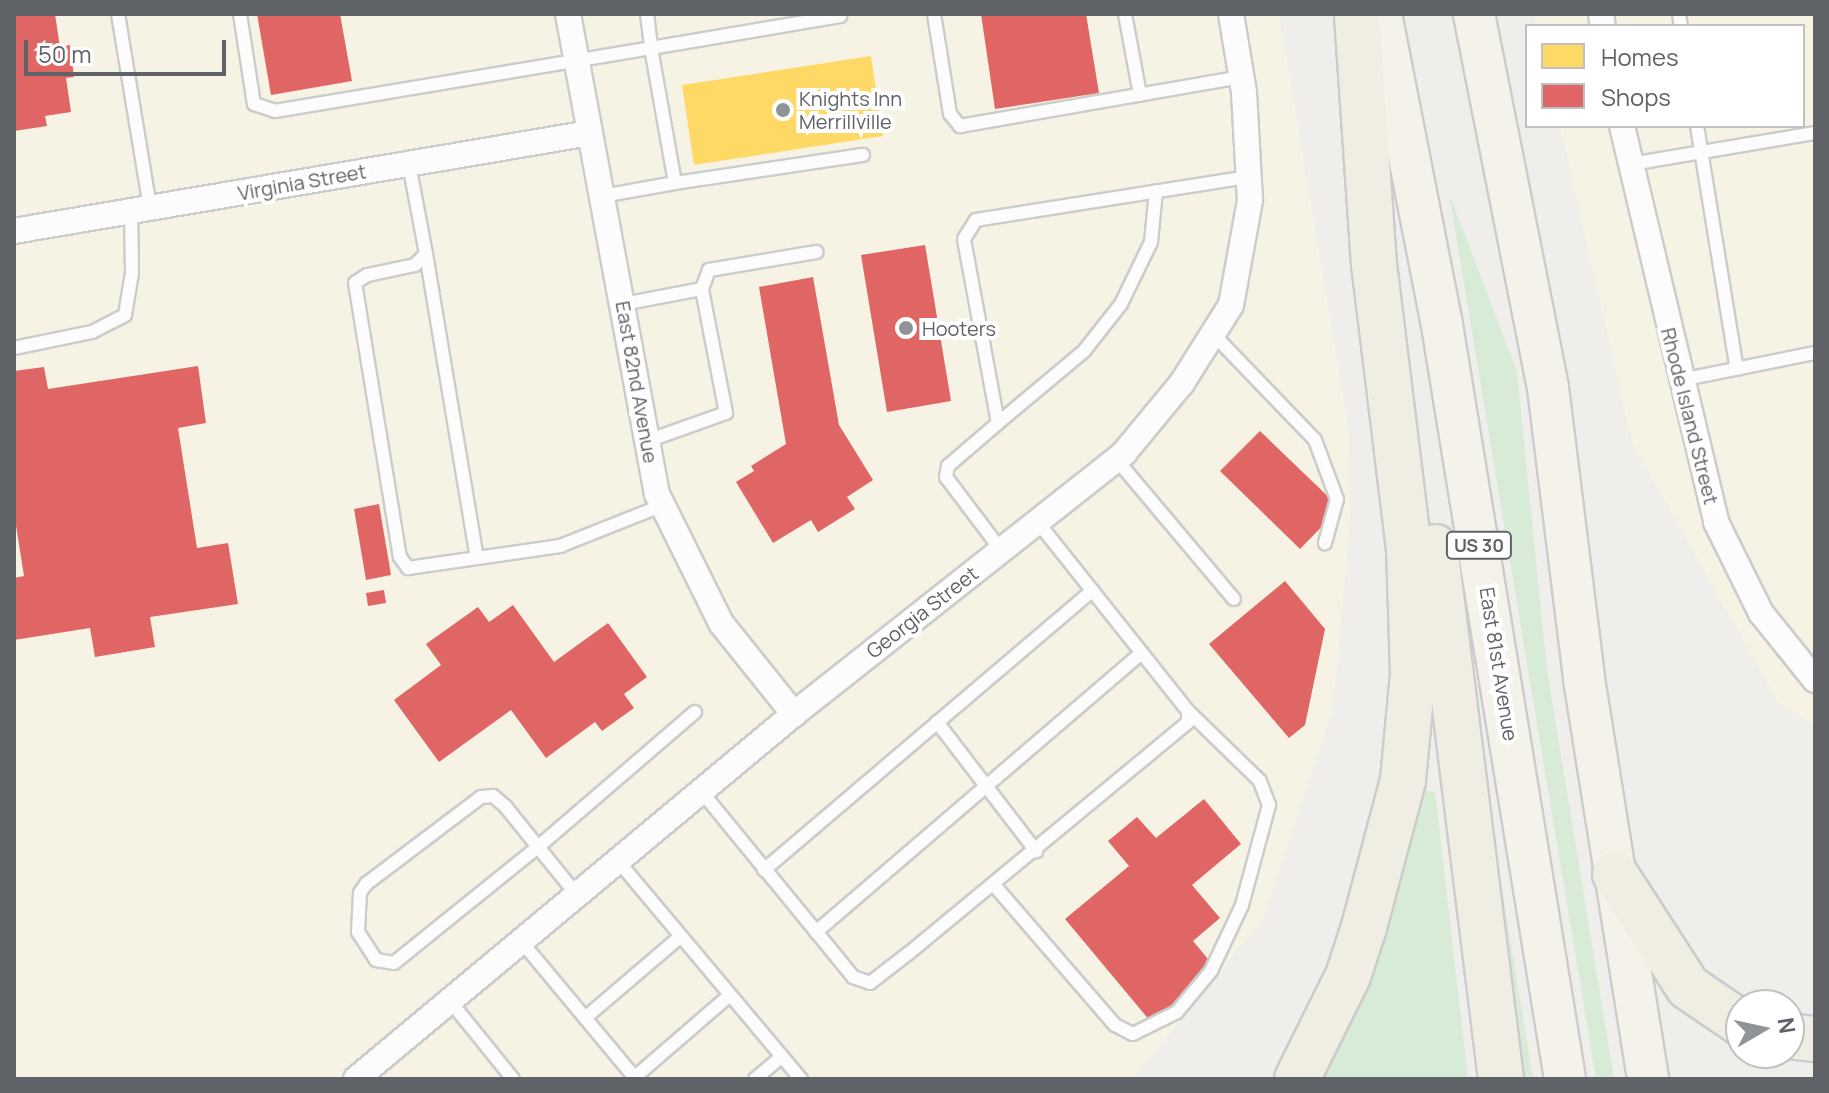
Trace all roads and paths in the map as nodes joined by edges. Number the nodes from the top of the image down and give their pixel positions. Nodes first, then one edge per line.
1 (118, 14) edge
2 (240, 14) edge
3 (568, 14) edge
4 (647, 14) edge
5 (934, 14) edge
6 (1125, 14) edge
7 (1231, 14) edge
8 (1357, 14) edge
9 (1381, 14) edge
10 (1474, 14) edge
11 (840, 16) dead end
12 (651, 48) junction
13 (577, 60) junction
14 (1242, 77) junction
15 (1140, 95) junction
16 (1622, 128) edge
17 (1697, 128) edge
18 (590, 133) junction
19 (1815, 133) edge
20 (1701, 152) junction
21 (863, 155) dead end
22 (409, 164) junction
23 (1631, 164) junction
24 (1249, 177) junction
25 (675, 183) junction
26 (1156, 191) junction
27 (603, 196) junction
28 (140, 210) junction
29 (14, 231) edge
30 (817, 252) dead end
31 (426, 254) junction
32 (702, 289) junction
33 (623, 304) junction
34 (1213, 334) junction
35 (14, 348) edge
36 (1388, 351) junction
37 (1815, 353) edge
38 (1737, 369) junction
39 (1680, 380) junction
40 (998, 423) junction
41 (647, 441) junction
42 (1116, 459) junction
43 (663, 505) junction
44 (1037, 521) junction
45 (1325, 543) dead end
46 (1001, 550) junction
47 (477, 558) junction
48 (1092, 591) junction
49 (1234, 599) dead end
50 (1142, 653) junction
51 (1805, 657) edge
52 (1815, 680) edge
53 (1188, 711) junction
54 (695, 712) dead end
55 (794, 714) junction
56 (937, 722) junction
57 (983, 787) junction
58 (701, 791) junction
59 (538, 847) junction
60 (1036, 851) junction
61 (618, 861) junction
62 (764, 870) junction
63 (1615, 874) junction
64 (994, 885) junction
65 (577, 895) junction
66 (816, 932) junction
67 (681, 936) junction
68 (521, 941) junction
69 (730, 995) junction
70 (450, 1001) junction
71 (1725, 1012) edge
72 (585, 1018) junction
73 (782, 1056) junction
74 (500, 1064) junction
75 (635, 1078) edge
76 (356, 1079) edge
77 (496, 1079) edge
78 (513, 1079) edge
79 (755, 1079) edge
80 (801, 1079) edge
81 (1297, 1079) edge
82 (1501, 1079) edge
83 (1565, 1079) edge
84 (1648, 1079) edge

1 - 28 lane
2 - 13 lane
3 - 13 street, East 82nd Avenue
4 - 12 lane
5 - 15 lane
6 - 15 lane
7 - 14 street, Georgia Street
8 - 36 highway
9 - 83 main road, East 81st Avenue / US 30
10 - 63 main road
11 - 12 lane
12 - 13 lane
12 - 25 lane
13 - 18 street, East 82nd Avenue
14 - 15 lane
14 - 24 street, Georgia Street
16 - 23 street, Rhode Island Street
17 - 20 lane
18 - 22 street, Virginia Street
18 - 27 street, East 82nd Avenue
19 - 20 lane
20 - 23 lane
20 - 38 lane
21 - 25 lane
22 - 28 street, Virginia Street
22 - 31 lane
23 - 39 street, Rhode Island Street
24 - 26 lane
24 - 34 street, Georgia Street
25 - 27 lane
26 - 40 lane
26 - 40 lane
27 - 33 street, East 82nd Avenue
28 - 29 street, Virginia Street
28 - 35 lane
30 - 32 lane
31 - 47 lane
31 - 47 lane
32 - 33 lane
32 - 41 lane
33 - 41 street, East 82nd Avenue
34 - 42 street, Georgia Street
34 - 45 lane
36 - 81 highway
36 - 82 highway
37 - 38 lane
38 - 39 lane
39 - 51 street, Rhode Island Street
40 - 46 lane
41 - 43 street, East 82nd Avenue
42 - 44 street, Georgia Street
42 - 49 lane
43 - 47 lane
43 - 55 street, East 82nd Avenue
44 - 46 street, Georgia Street
44 - 48 lane
46 - 55 street, Georgia Street
48 - 50 lane
48 - 56 lane
50 - 53 lane
50 - 57 lane
51 - 52 street, Rhode Island Street
53 - 60 lane
53 - 64 lane
54 - 59 lane
55 - 58 street, Georgia Street
56 - 57 lane
56 - 62 lane
57 - 60 lane
57 - 66 lane
58 - 61 street, Georgia Street
58 - 62 lane
59 - 59 lane
59 - 65 lane
60 - 64 lane
61 - 65 street, Georgia Street
61 - 67 lane
62 - 66 lane
63 - 71 highway
63 - 84 main road
64 - 66 lane
65 - 68 street, Georgia Street
67 - 69 lane
67 - 72 lane
68 - 70 street, Georgia Street
68 - 72 lane
69 - 73 lane
69 - 75 lane
70 - 74 lane
70 - 76 street, Georgia Street
72 - 75 lane
73 - 79 lane
73 - 80 lane
74 - 77 lane
74 - 78 lane

